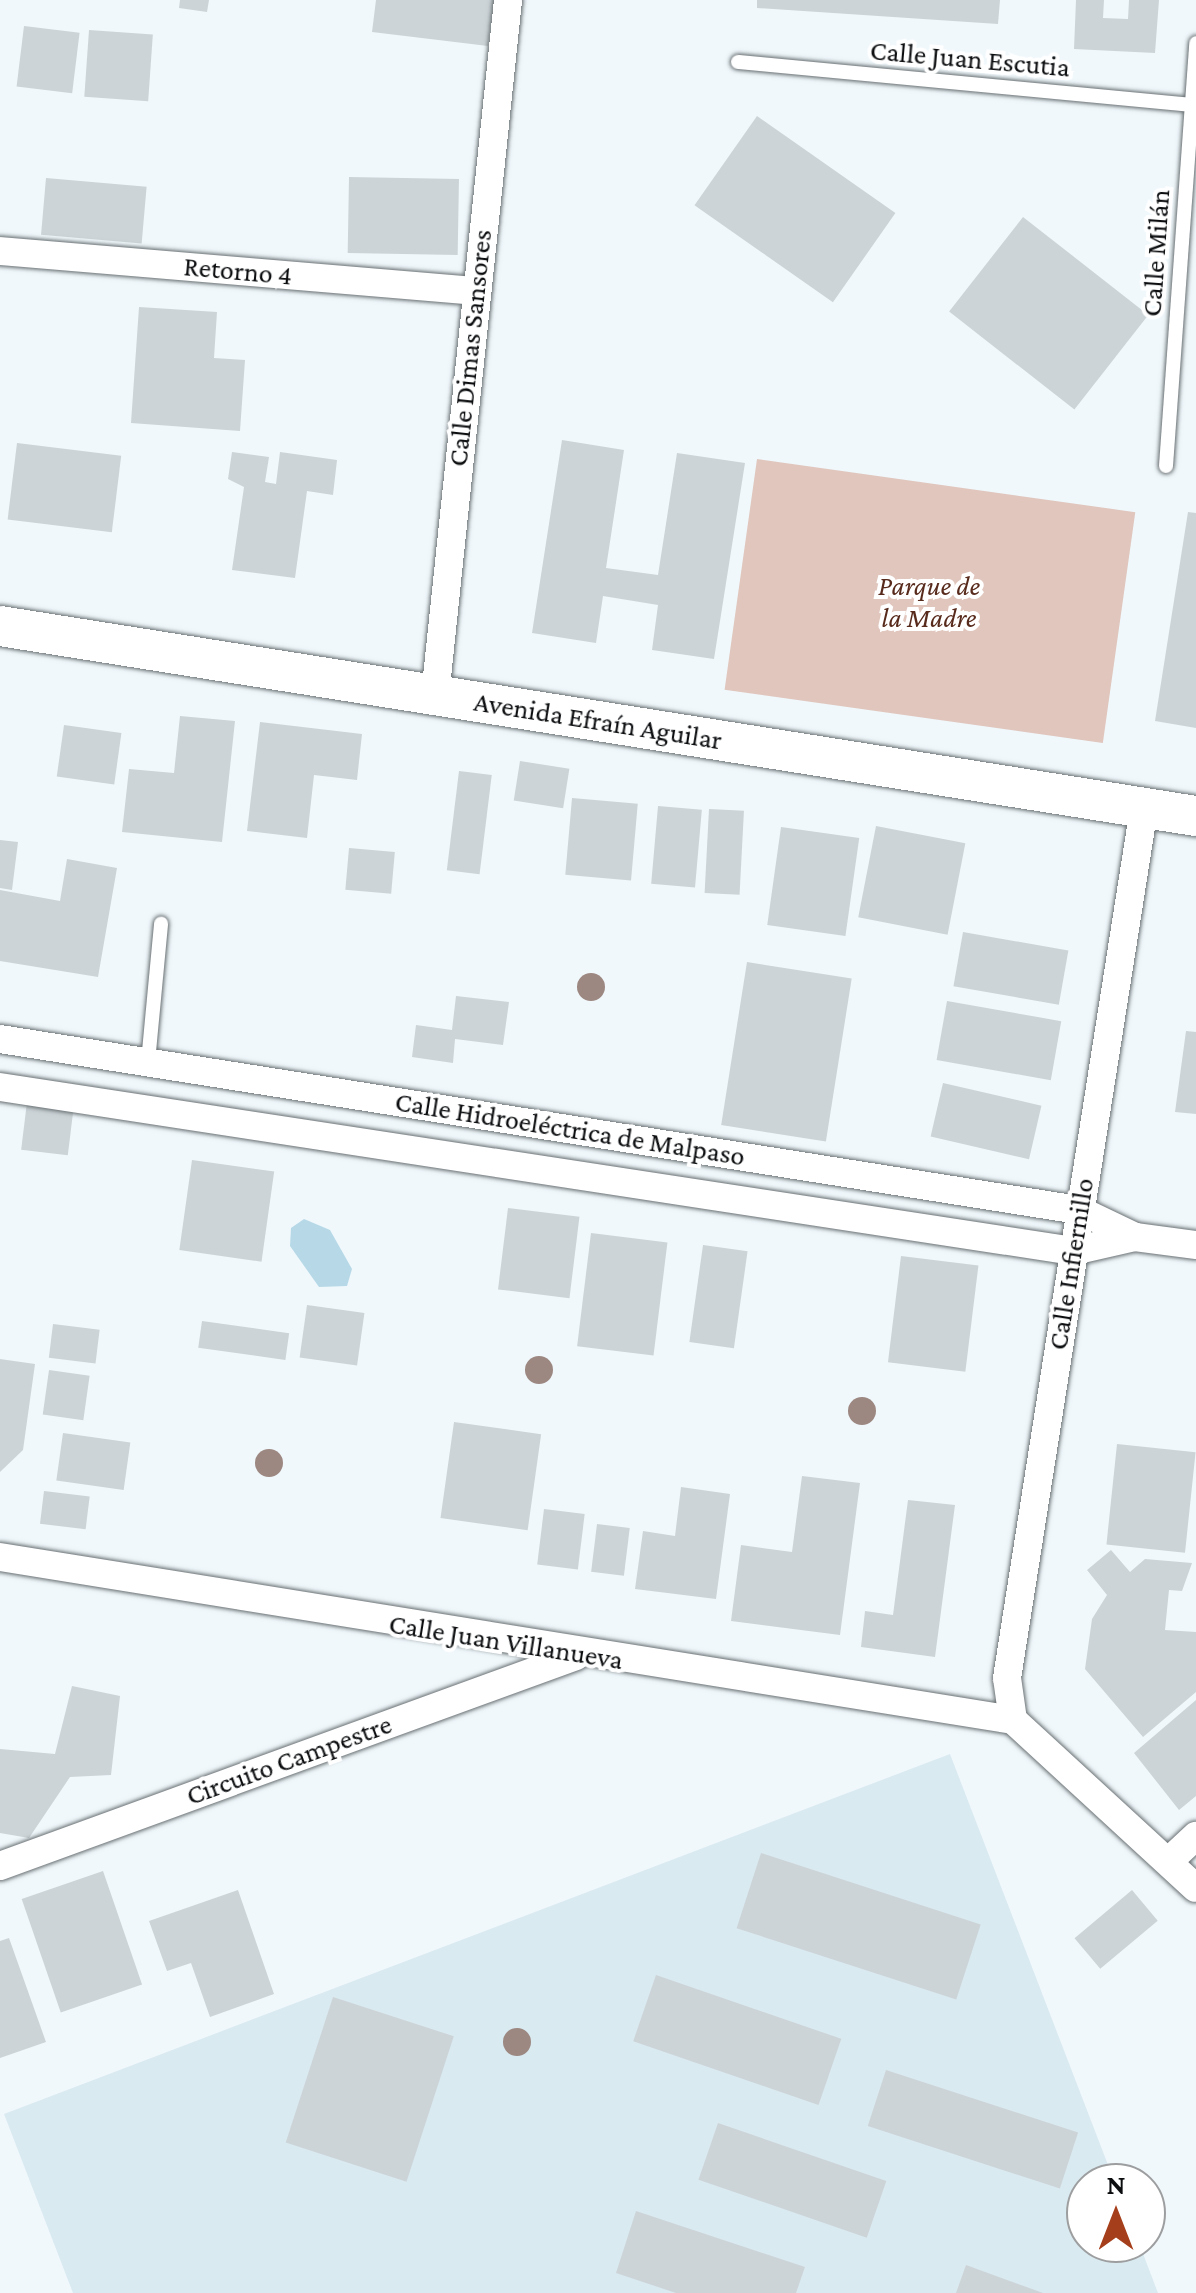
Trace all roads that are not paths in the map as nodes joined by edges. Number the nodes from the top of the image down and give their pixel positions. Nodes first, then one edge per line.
1 (508, 0) edge
2 (1196, 43) edge
3 (738, 62) dead end
4 (1194, 105) edge
5 (0, 251) edge
6 (476, 291) junction
7 (1166, 466) dead end
8 (0, 626) edge
9 (435, 696) junction
10 (1144, 808) junction
11 (1196, 816) edge
12 (161, 924) dead end
13 (0, 1038) edge
14 (148, 1062) junction
15 (0, 1087) edge
16 (144, 1110) junction
17 (1079, 1210) junction
18 (1135, 1237) junction
19 (1196, 1245) edge
20 (1073, 1251) junction
21 (0, 1558) edge
22 (578, 1655) junction
23 (1013, 1720) junction
24 (1196, 1836) edge
25 (1169, 1861) junction
26 (0, 1866) edge
27 (1196, 1888) edge

1 - 6 street, Calle Dimas Sansores
2 - 4 lane, Calle Milán
3 - 4 lane, Calle Juan Escutia
4 - 7 lane, Calle Milán
5 - 6 street, Retorno 4
6 - 9 street, Calle Dimas Sansores
8 - 9 main road, Avenida Efraín Aguilar
9 - 10 main road, Avenida Efraín Aguilar
10 - 11 main road, Avenida Efraín Aguilar
10 - 17 street, Calle Infiernillo
12 - 14 lane
13 - 14 street, Calle Hidroeléctrica de Malpaso
14 - 16 street
14 - 17 street, Calle Hidroeléctrica de Malpaso
15 - 16 street, Calle Hidroeléctrica de Malpaso
16 - 20 street, Calle Hidroeléctrica de Malpaso
17 - 18 street, Calle Hidroeléctrica de Malpaso
17 - 20 street, Calle Infiernillo
18 - 19 street, Calle Hidroeléctrica de Malpaso
18 - 20 street, Calle Hidroeléctrica de Malpaso
20 - 23 street, Calle Infiernillo
21 - 22 street, Calle Juan Villanueva
22 - 23 street, Calle Juan Villanueva
22 - 26 street, Circuito Campestre
23 - 25 street
24 - 25 street
25 - 27 street

